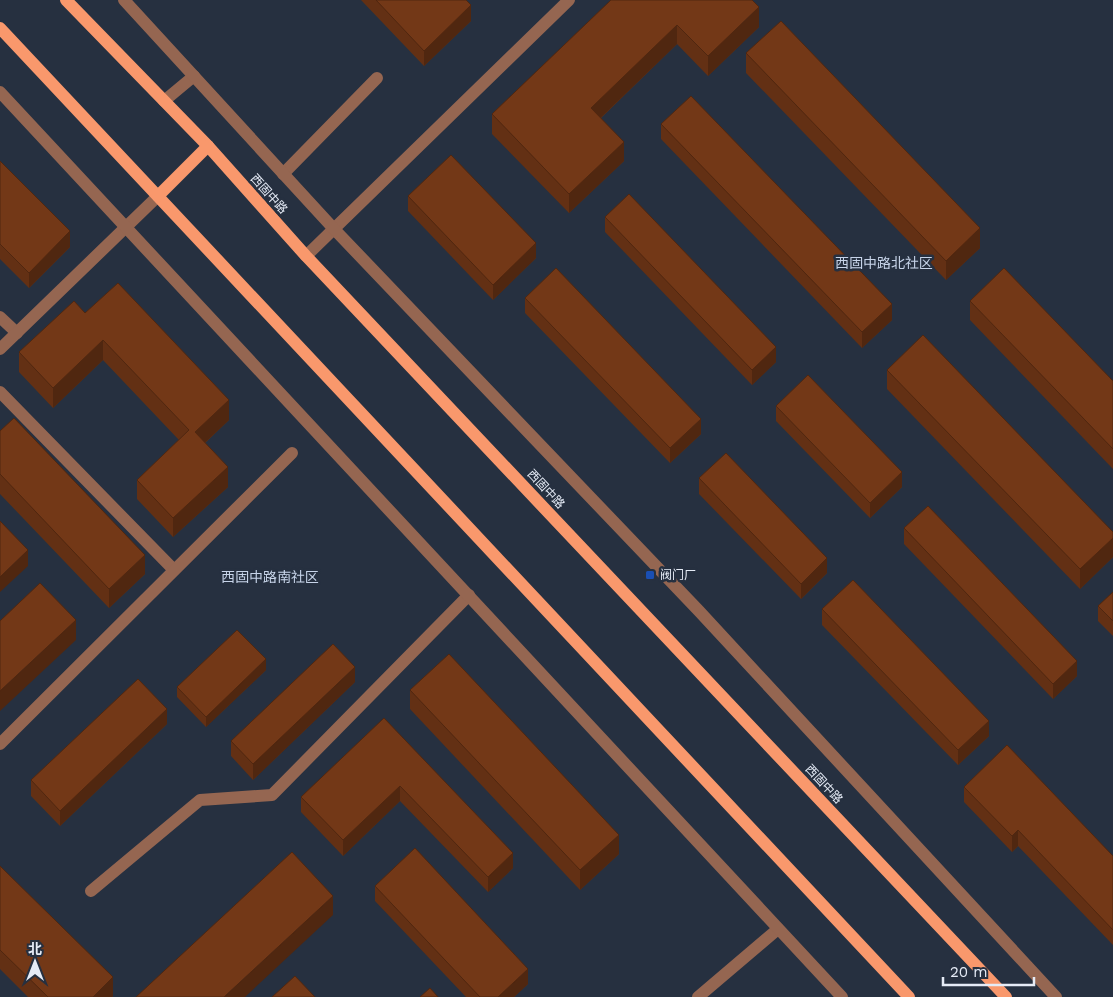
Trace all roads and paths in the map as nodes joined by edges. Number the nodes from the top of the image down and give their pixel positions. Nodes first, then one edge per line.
1 (66, 0) edge
2 (124, 0) edge
3 (569, 0) edge
4 (0, 28) edge
5 (194, 76) junction
6 (377, 78) dead end
7 (0, 92) edge
8 (164, 101) junction
9 (208, 146) junction
10 (283, 174) junction
11 (158, 196) junction
12 (126, 226) junction
13 (334, 229) junction
14 (306, 256) junction
15 (0, 317) edge
16 (17, 333) junction
17 (0, 349) edge
18 (0, 392) edge
19 (292, 453) dead end
20 (174, 570) junction
21 (468, 595) junction
22 (0, 744) edge
23 (91, 891) dead end
24 (778, 929) junction
25 (698, 997) edge
26 (842, 997) edge
27 (909, 997) edge
28 (1006, 997) edge
29 (1056, 997) edge

1 - 8 main road, 西固中路
2 - 5 street
3 - 13 street
4 - 11 main road
5 - 8 street
5 - 10 street
6 - 10 street
7 - 12 street
8 - 9 main road, 西固中路
9 - 11 main road
9 - 14 main road, 西固中路
10 - 13 street
11 - 12 street
11 - 27 main road
12 - 16 street
12 - 21 street
13 - 14 street
13 - 29 street
14 - 28 main road, 西固中路
15 - 16 street
16 - 17 street
18 - 20 street
19 - 20 street
20 - 22 street
21 - 23 street
21 - 24 street
24 - 25 street
24 - 26 street

